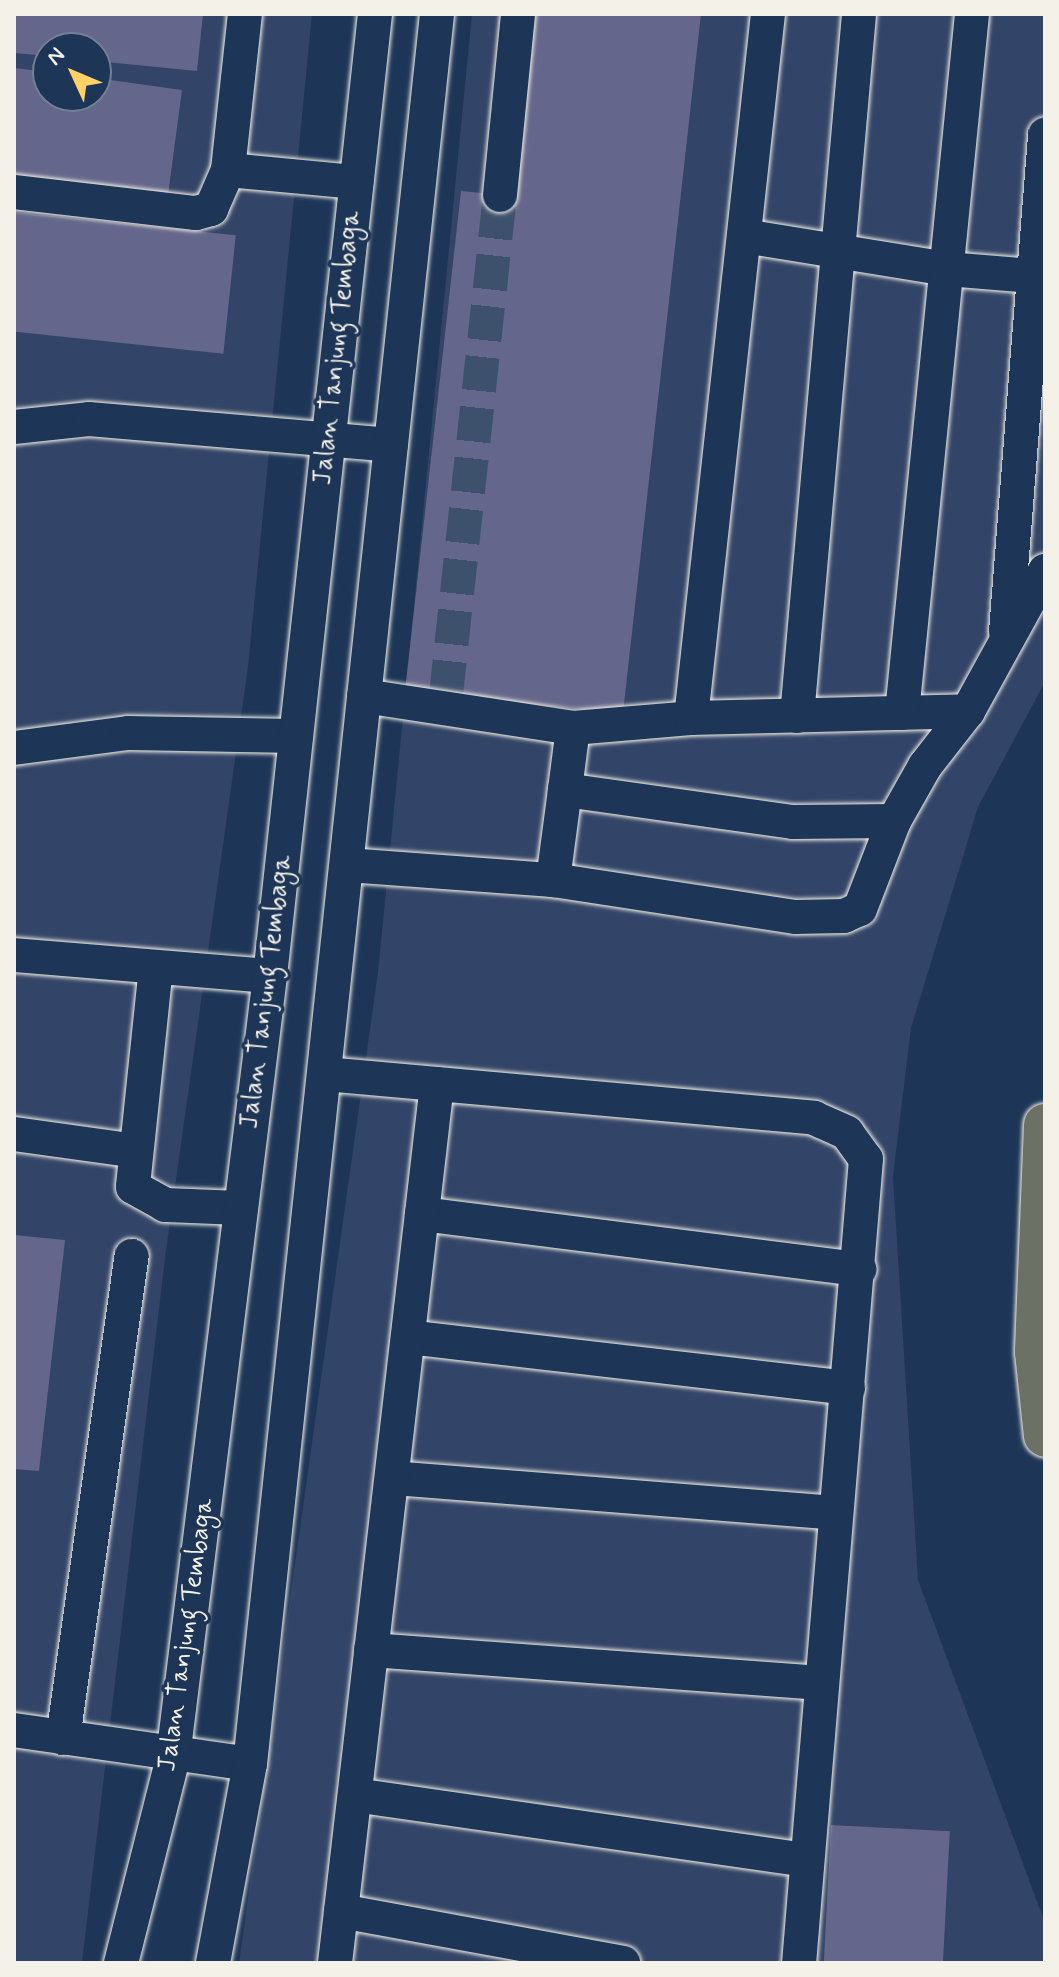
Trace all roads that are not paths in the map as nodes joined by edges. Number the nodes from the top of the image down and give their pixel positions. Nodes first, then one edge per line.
1 (245, 14) edge
2 (375, 14) edge
3 (437, 14) edge
4 (518, 14) edge
5 (768, 14) edge
6 (859, 14) edge
7 (972, 14) edge
8 (1045, 135) edge
9 (228, 170) junction
10 (356, 182) junction
11 (14, 192) edge
12 (500, 195) tunnel mouth
13 (744, 236) junction
14 (838, 250) junction
15 (947, 269) junction
16 (1039, 276) edge
17 (14, 427) edge
18 (329, 439) junction
19 (391, 445) junction
20 (1045, 571) edge
21 (1005, 645) junction
22 (364, 696) junction
23 (968, 711) junction
24 (902, 713) junction
25 (797, 716) junction
26 (691, 718) junction
27 (573, 728) junction
28 (296, 736) junction
29 (14, 748) edge
30 (565, 790) junction
31 (894, 821) junction
32 (347, 865) junction
33 (553, 880) junction
34 (14, 955) edge
35 (156, 967) junction
36 (270, 976) junction
37 (325, 1074) junction
38 (437, 1084) junction
39 (1045, 1125) edge
40 (14, 1134) edge
41 (136, 1151) junction
42 (241, 1208) junction
43 (422, 1214) junction
44 (132, 1256) dead end
45 (860, 1269) junction
46 (408, 1337) junction
47 (848, 1388) junction
48 (1045, 1436) edge
49 (392, 1478) junction
50 (835, 1513) junction
51 (371, 1650) junction
52 (818, 1683) junction
53 (14, 1730) edge
54 (63, 1738) junction
55 (173, 1757) junction
56 (250, 1764) junction
57 (355, 1795) junction
58 (806, 1860) junction
59 (341, 1911) junction
60 (121, 1963) edge
61 (213, 1963) edge
62 (335, 1963) edge
63 (623, 1963) edge
64 (799, 1963) edge

1 - 9 lane
2 - 10 lane, Jalan Tanjung Tembaga
3 - 19 lane
4 - 12 lane
5 - 13 lane
6 - 14 lane
7 - 15 lane
8 - 16 lane
9 - 10 lane
9 - 11 lane
10 - 18 lane, Jalan Tanjung Tembaga
13 - 14 lane
13 - 26 lane
14 - 15 lane
14 - 25 lane
15 - 16 lane
15 - 24 lane
16 - 21 lane
17 - 18 lane
18 - 19 lane
18 - 28 lane, Jalan Tanjung Tembaga
19 - 22 lane
20 - 21 lane
21 - 23 lane
22 - 27 lane
22 - 32 lane
23 - 24 lane
23 - 31 lane
24 - 25 lane
25 - 26 lane
26 - 27 lane
27 - 30 lane
28 - 29 lane
28 - 36 lane, Jalan Tanjung Tembaga
30 - 31 lane
30 - 33 lane
31 - 33 lane
32 - 33 lane
32 - 37 lane
34 - 35 lane
35 - 36 lane
35 - 41 lane
36 - 42 lane, Jalan Tanjung Tembaga
37 - 38 lane
37 - 56 lane
38 - 43 lane
38 - 45 lane
39 - 48 main road
40 - 41 lane
41 - 42 lane
42 - 55 lane, Jalan Tanjung Tembaga
43 - 45 lane
43 - 46 lane
44 - 54 lane
45 - 47 lane
46 - 47 lane
46 - 49 lane
47 - 50 lane
49 - 50 lane
49 - 51 lane
50 - 52 lane
51 - 52 lane
51 - 57 lane
52 - 58 lane
53 - 54 lane
54 - 55 lane
55 - 56 lane
55 - 60 lane, Jalan Tanjung Tembaga
56 - 61 lane
57 - 58 lane
57 - 59 lane
58 - 64 lane
59 - 62 lane
59 - 63 lane

